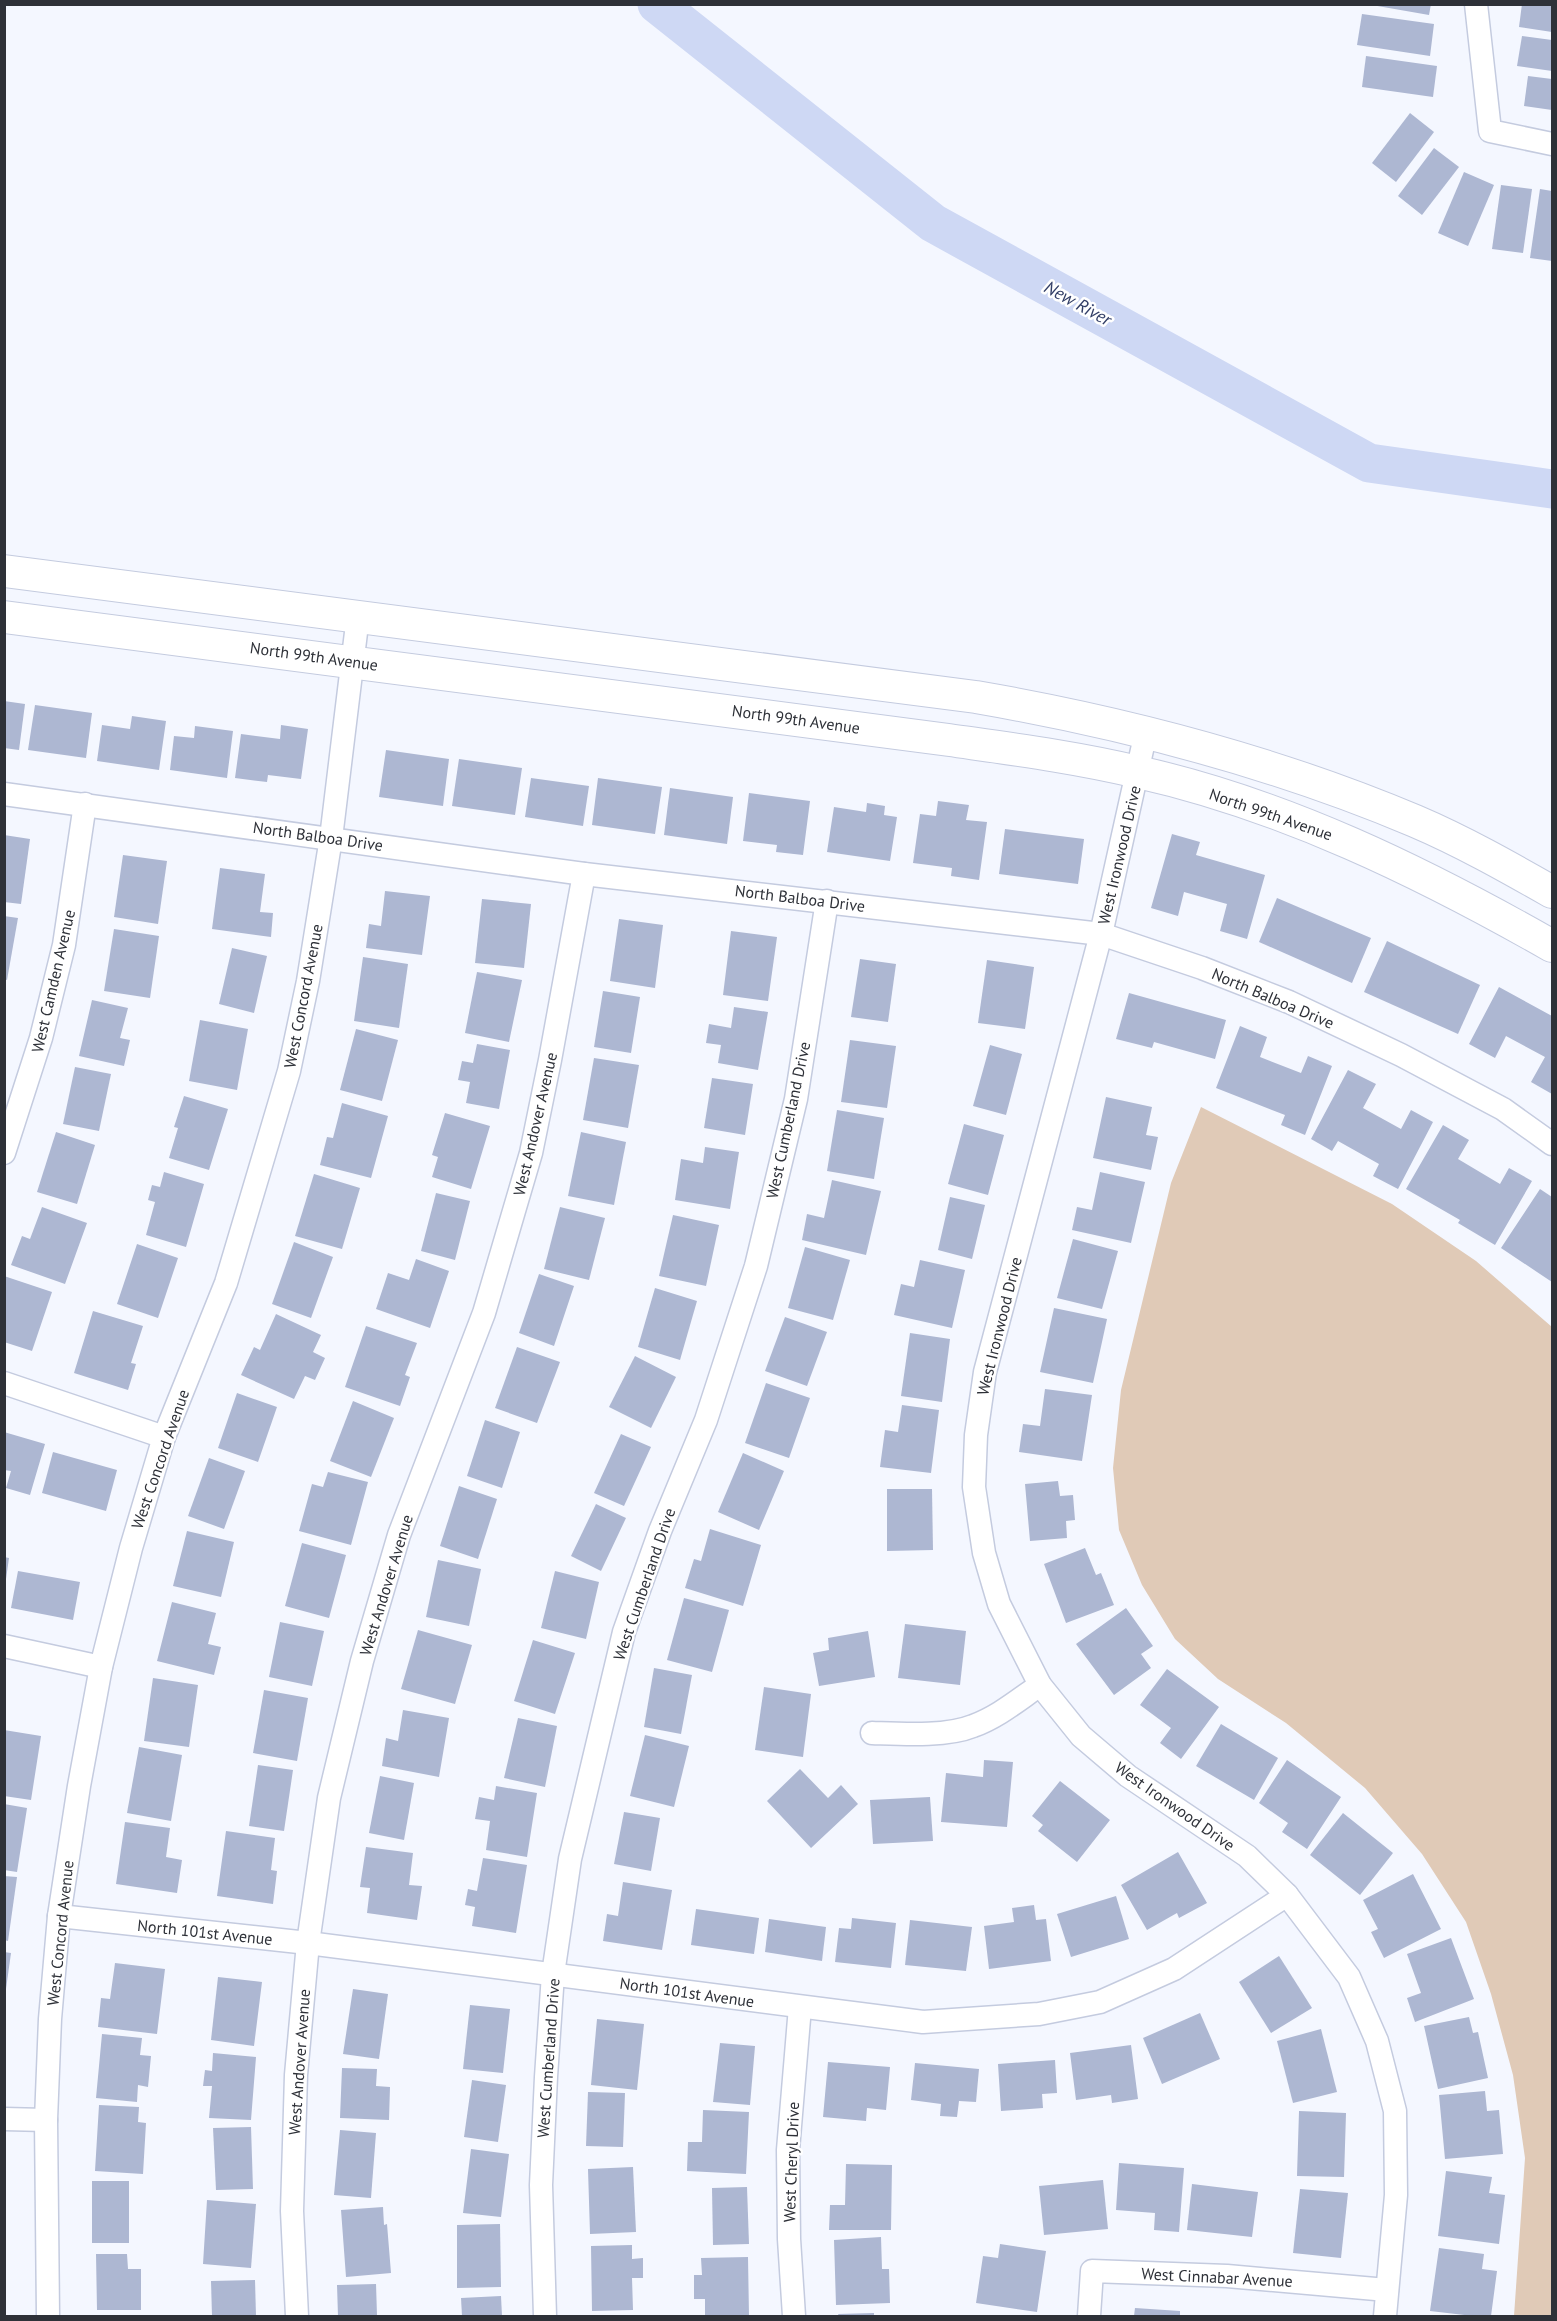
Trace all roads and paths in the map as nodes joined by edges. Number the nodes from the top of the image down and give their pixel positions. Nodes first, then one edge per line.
1 (1476, 4) edge
2 (1552, 144) edge
3 (4, 571) edge
4 (358, 616) junction
5 (4, 617) edge
6 (352, 662) junction
7 (1146, 732) junction
8 (1138, 772) junction
9 (4, 794) edge
10 (85, 804) junction
11 (331, 838) junction
12 (584, 874) junction
13 (1552, 892) edge
14 (827, 901) junction
15 (1101, 934) junction
16 (1552, 946) edge
17 (1552, 1144) edge
18 (4, 1153) edge
19 (4, 1383) edge
20 (164, 1437) junction
21 (4, 1646) edge
22 (101, 1667) junction
23 (1040, 1685) junction
24 (872, 1733) dead end
25 (1287, 1895) junction
26 (59, 1916) junction
27 (308, 1943) junction
28 (553, 1974) junction
29 (800, 2007) junction
30 (4, 2119) edge
31 (46, 2120) junction
32 (1387, 2290) junction
33 (48, 2316) edge
34 (297, 2316) edge
35 (545, 2316) edge
36 (794, 2316) edge
37 (1089, 2316) edge
38 (1385, 2316) edge

1 - 2 street
3 - 4 main road
4 - 6 street, West Concord Avenue
4 - 7 main road
5 - 6 main road, North 99th Avenue
6 - 8 main road, North 99th Avenue
6 - 11 street, West Concord Avenue
7 - 8 street, West Ironwood Drive
7 - 13 main road
8 - 15 street, West Ironwood Drive
8 - 16 main road, North 99th Avenue
9 - 10 street, North Balboa Drive
10 - 11 street, North Balboa Drive
10 - 18 street, West Camden Avenue
11 - 12 street, North Balboa Drive
11 - 20 street, West Concord Avenue
12 - 14 street, North Balboa Drive
12 - 27 street, West Andover Avenue
14 - 15 street, North Balboa Drive
14 - 28 street, West Cumberland Drive
15 - 17 street, North Balboa Drive
15 - 23 street, West Ironwood Drive
19 - 20 street
20 - 22 street, West Concord Avenue
21 - 22 street
22 - 26 street, West Concord Avenue
23 - 24 street
23 - 25 street, West Ironwood Drive
25 - 29 street, North 101st Avenue
25 - 32 street, West Ironwood Drive
26 - 27 street, North 101st Avenue
26 - 31 street, West Concord Avenue
27 - 28 street, North 101st Avenue
27 - 34 street, West Andover Avenue
28 - 29 street, North 101st Avenue
28 - 35 street, West Cumberland Drive
29 - 36 street, West Cheryl Drive
30 - 31 street
31 - 33 street, West Concord Avenue
32 - 37 street, West Cinnabar Avenue
32 - 38 street, West Ironwood Drive

